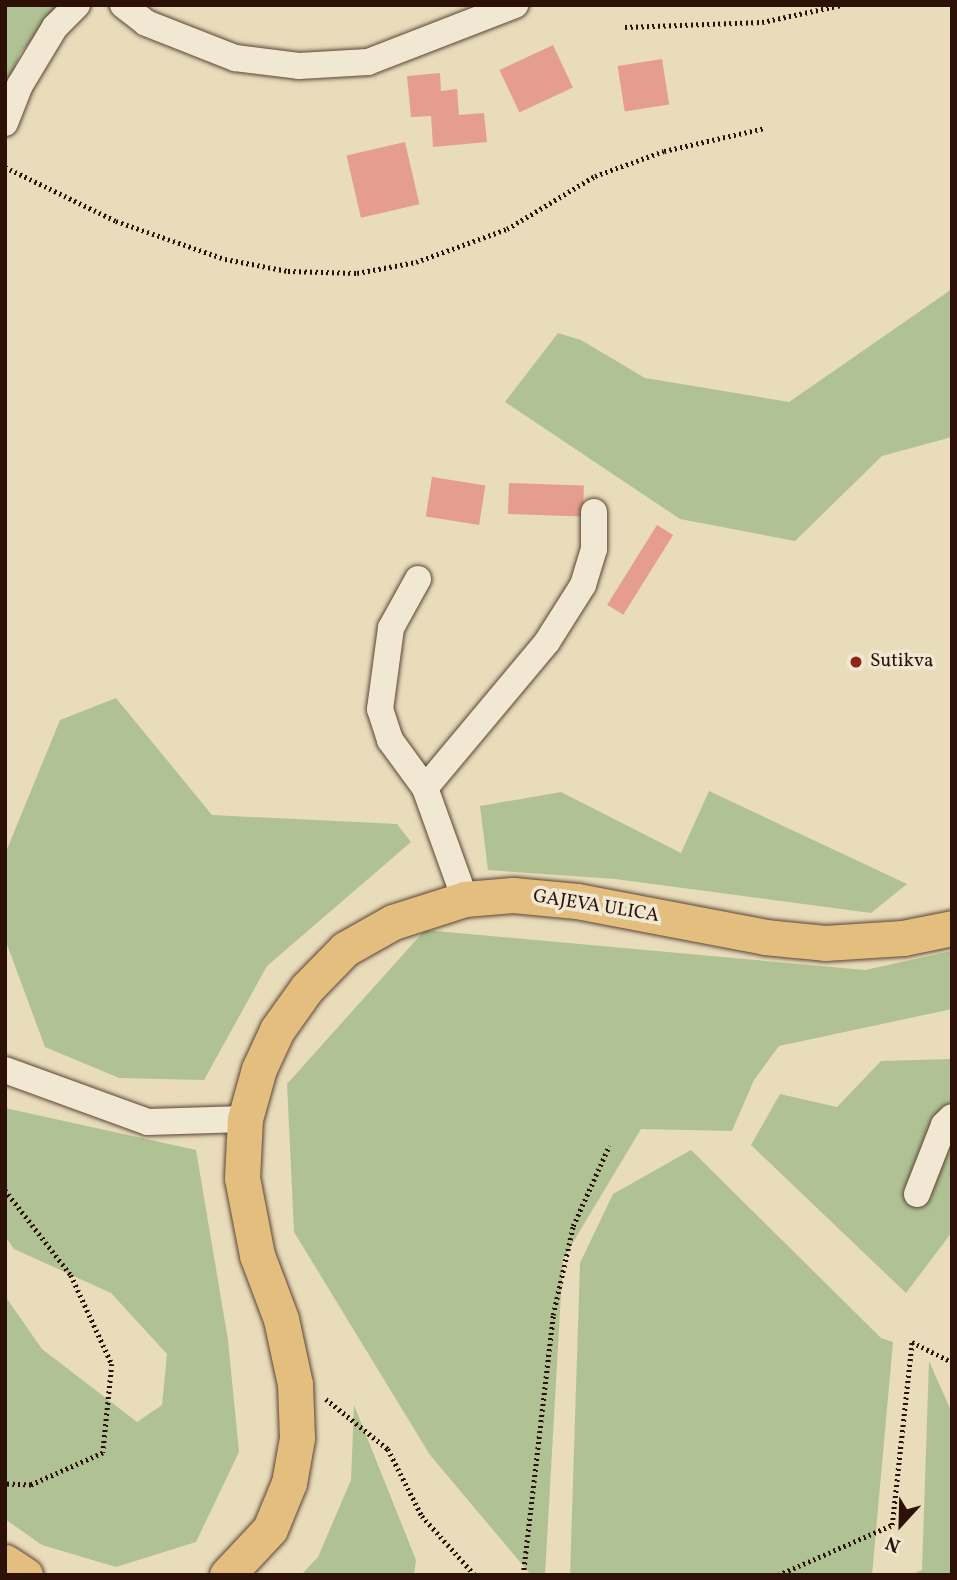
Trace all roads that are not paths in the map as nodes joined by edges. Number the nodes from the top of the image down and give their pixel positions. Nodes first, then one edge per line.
1 (76, 5) edge
2 (123, 5) edge
3 (515, 5) edge
4 (5, 123) edge
5 (594, 512) dead end
6 (418, 579) dead end
7 (425, 788) junction
8 (465, 899) junction
9 (952, 928) edge
10 (5, 1070) edge
11 (952, 1117) edge
12 (245, 1119) junction
13 (917, 1194) dead end
14 (5, 1562) edge
15 (25, 1575) edge
16 (227, 1575) edge

1 - 4 street
2 - 3 street
5 - 7 street
6 - 7 street
7 - 8 street
8 - 9 main road, GAJEVA ULICA
8 - 12 main road, GAJEVA ULICA
10 - 12 street
11 - 13 street
12 - 16 main road, GAJEVA ULICA
14 - 15 main road

